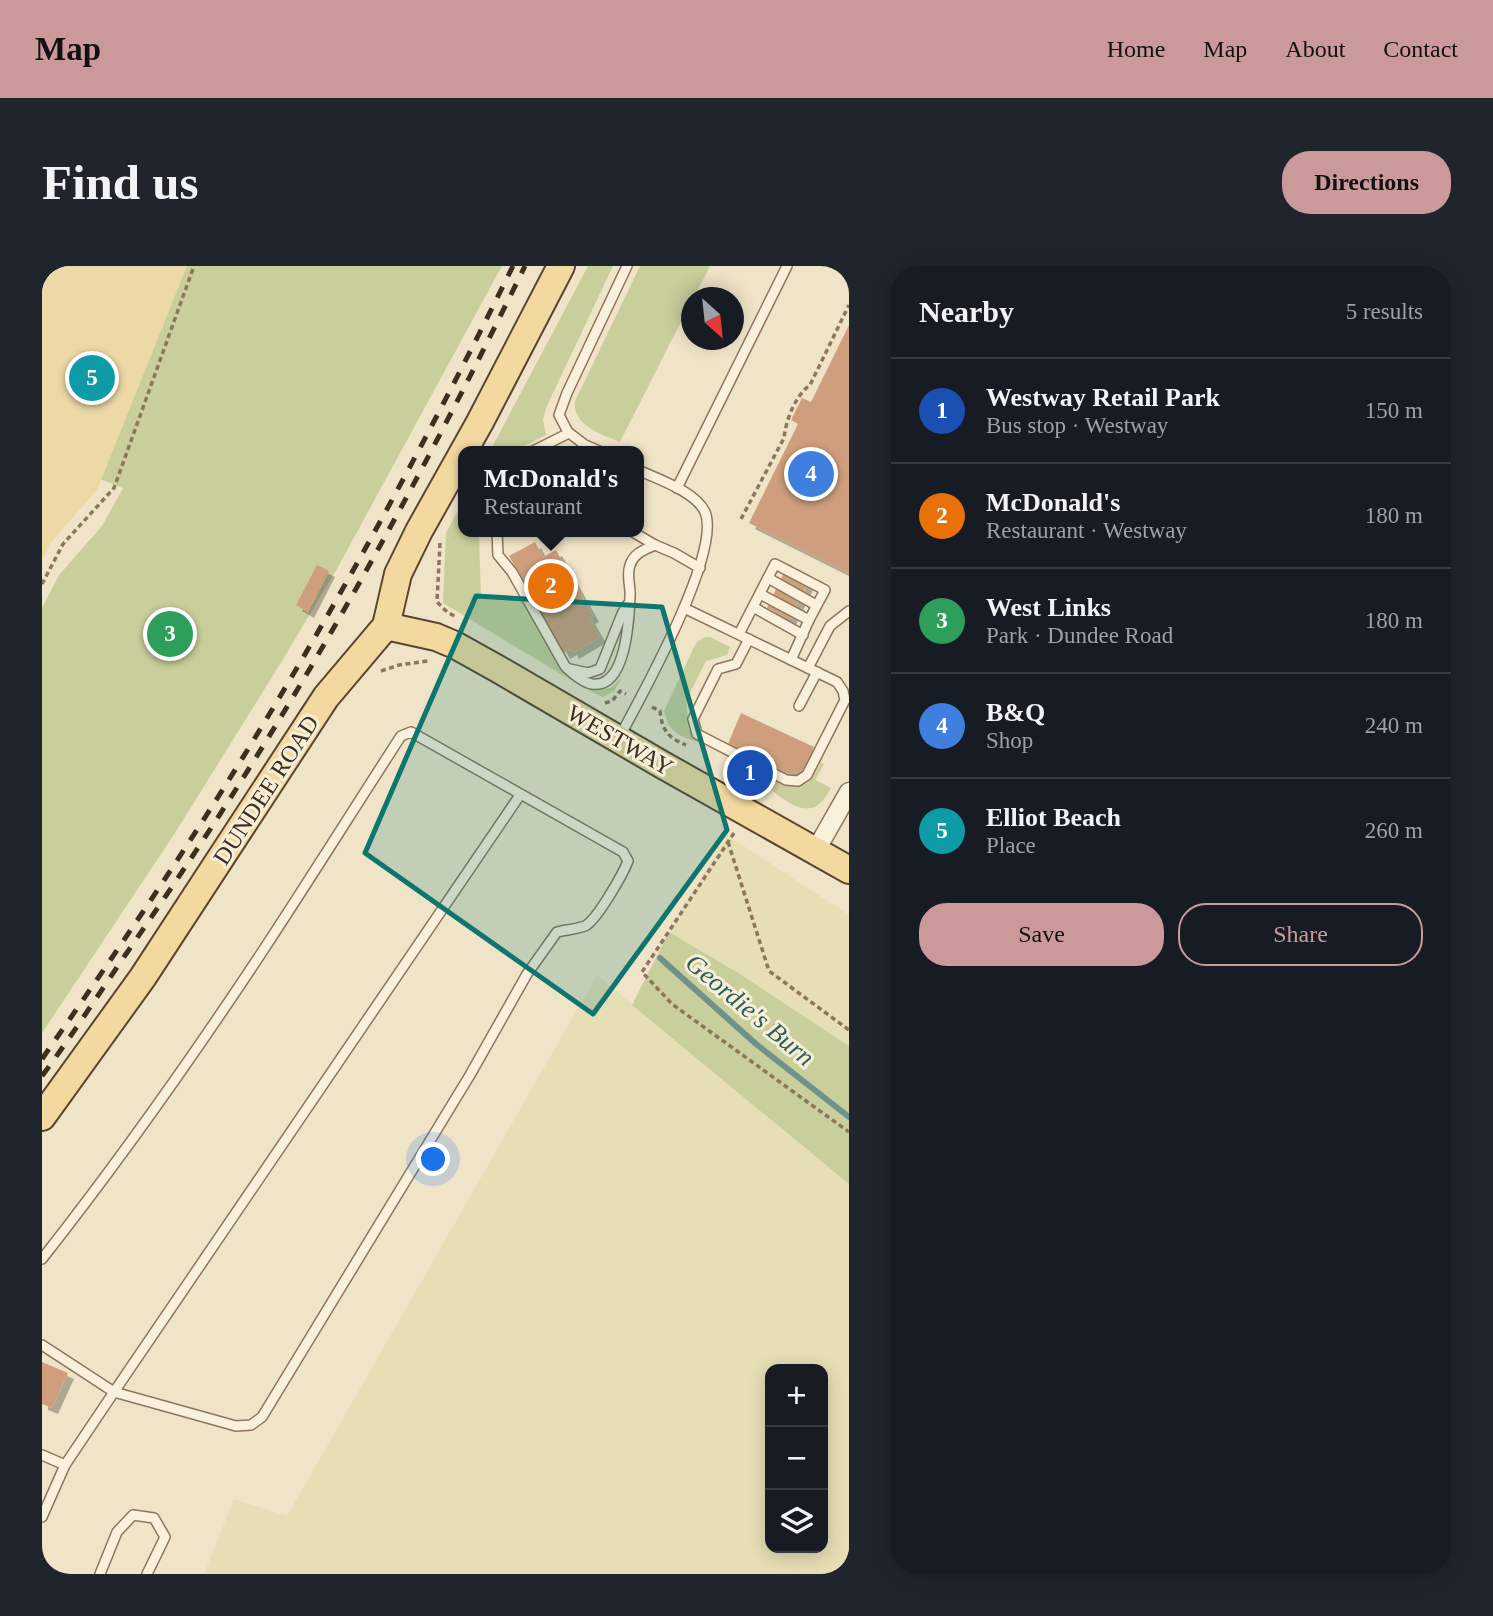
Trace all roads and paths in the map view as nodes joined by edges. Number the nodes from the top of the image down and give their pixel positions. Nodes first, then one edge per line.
1 (194, 266) edge
2 (561, 266) edge
3 (627, 266) edge
4 (787, 266) edge
5 (849, 305) edge
6 (569, 433) junction
7 (467, 446) edge
8 (543, 446) edge
9 (588, 446) edge
10 (458, 461) edge
11 (644, 472) edge
12 (677, 488) junction
13 (741, 519) dead end
14 (497, 537) edge
15 (634, 537) edge
16 (641, 537) edge
17 (440, 540) dead end
18 (655, 545) junction
19 (637, 554) junction
20 (700, 568) junction
21 (768, 578) junction
22 (42, 584) edge
23 (760, 594) junction
24 (630, 601) junction
25 (816, 605) junction
26 (753, 607) junction
27 (684, 608) junction
28 (849, 611) edge
29 (447, 612) dead end
30 (809, 620) junction
31 (386, 626) junction
32 (739, 634) junction
33 (803, 635) junction
34 (749, 639) junction
35 (791, 660) junction
36 (568, 669) junction
37 (812, 670) junction
38 (846, 693) edge
39 (799, 706) dead end
40 (618, 740) junction
41 (849, 792) edge
42 (520, 794) junction
43 (737, 828) dead end
44 (728, 842) junction
45 (816, 850) junction
46 (849, 870) edge
47 (849, 1030) edge
48 (42, 1117) edge
49 (849, 1132) edge
50 (42, 1259) edge
51 (42, 1345) edge
52 (114, 1392) junction
53 (42, 1455) edge
54 (65, 1465) junction
55 (42, 1517) edge
56 (100, 1574) edge
57 (147, 1574) edge

1 - 22 path
2 - 7 main road, DUNDEE ROAD
3 - 6 lane
4 - 12 lane
5 - 13 path
6 - 8 lane
6 - 9 lane
10 - 31 main road, DUNDEE ROAD
11 - 12 lane
12 - 20 lane
14 - 36 lane
15 - 19 lane
16 - 18 lane
17 - 29 path
18 - 19 lane
18 - 20 lane
19 - 24 lane
20 - 27 lane
21 - 23 lane
21 - 25 lane
21 - 25 lane
23 - 26 lane
23 - 30 lane
24 - 36 lane
24 - 36 lane
25 - 30 lane
26 - 32 lane
26 - 33 lane
27 - 32 lane
27 - 40 lane
28 - 37 lane
30 - 33 lane
31 - 40 main road, WESTWAY
31 - 48 main road, DUNDEE ROAD
32 - 34 lane
33 - 35 lane
34 - 35 lane
34 - 38 lane
35 - 37 lane
37 - 38 lane
37 - 39 lane
40 - 45 main road, WESTWAY
41 - 45 street
42 - 50 lane
42 - 52 lane
42 - 52 lane
43 - 44 path
44 - 47 path
44 - 49 path
45 - 46 main road, WESTWAY
51 - 52 lane
52 - 54 lane
53 - 54 lane
54 - 55 lane
56 - 57 lane

